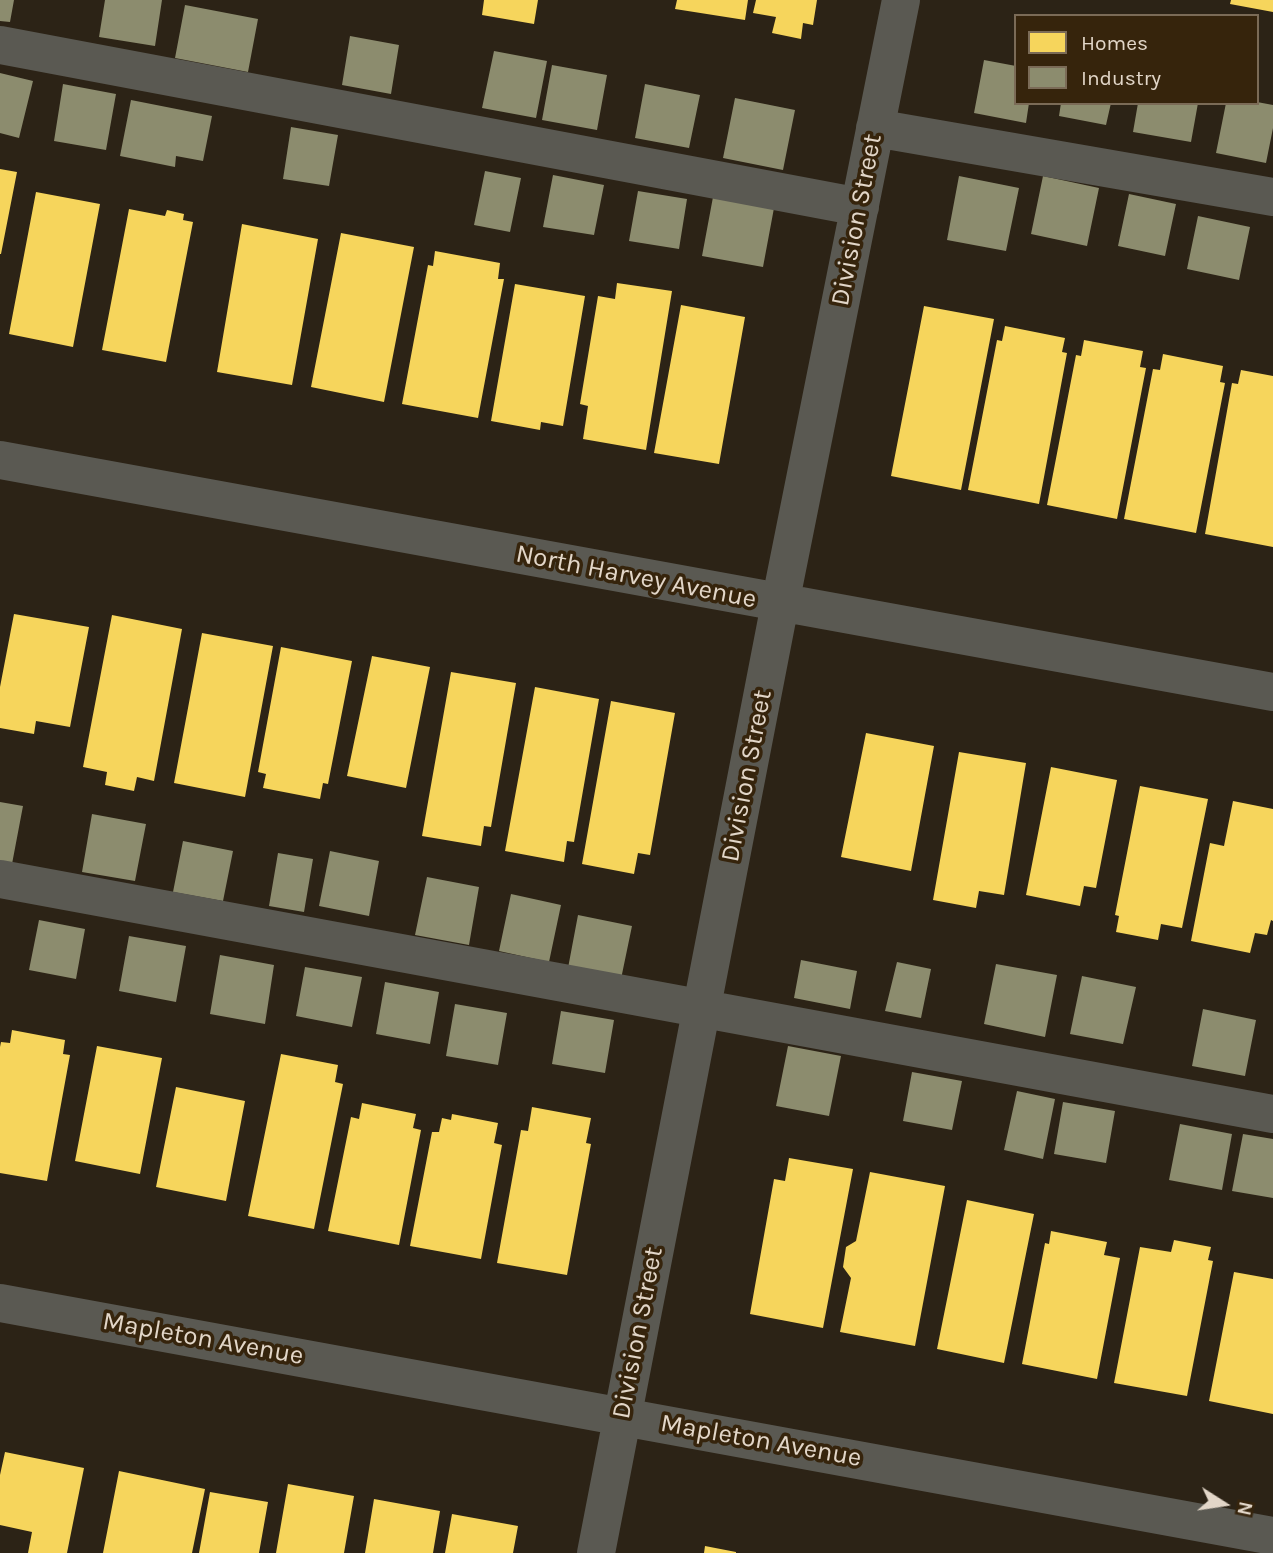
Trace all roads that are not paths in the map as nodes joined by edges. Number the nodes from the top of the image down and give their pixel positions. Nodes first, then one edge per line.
1 (901, 0) edge
2 (0, 45) edge
3 (875, 128) junction
4 (1273, 197) edge
5 (860, 207) junction
6 (0, 460) edge
7 (780, 604) junction
8 (1273, 692) edge
9 (0, 879) edge
10 (701, 1008) junction
11 (1273, 1114) edge
12 (0, 1303) edge
13 (622, 1415) junction
14 (1273, 1535) edge
15 (596, 1553) edge

1 - 3 street, Division Street
2 - 5 street
3 - 4 street
3 - 5 street, Division Street
5 - 7 street, Division Street
6 - 7 street, North Harvey Avenue
7 - 8 street, North Harvey Avenue
7 - 10 street, Division Street
9 - 10 street
10 - 11 street
10 - 13 street, Division Street
12 - 13 street, Mapleton Avenue
13 - 14 street, Mapleton Avenue
13 - 15 street, Division Street

